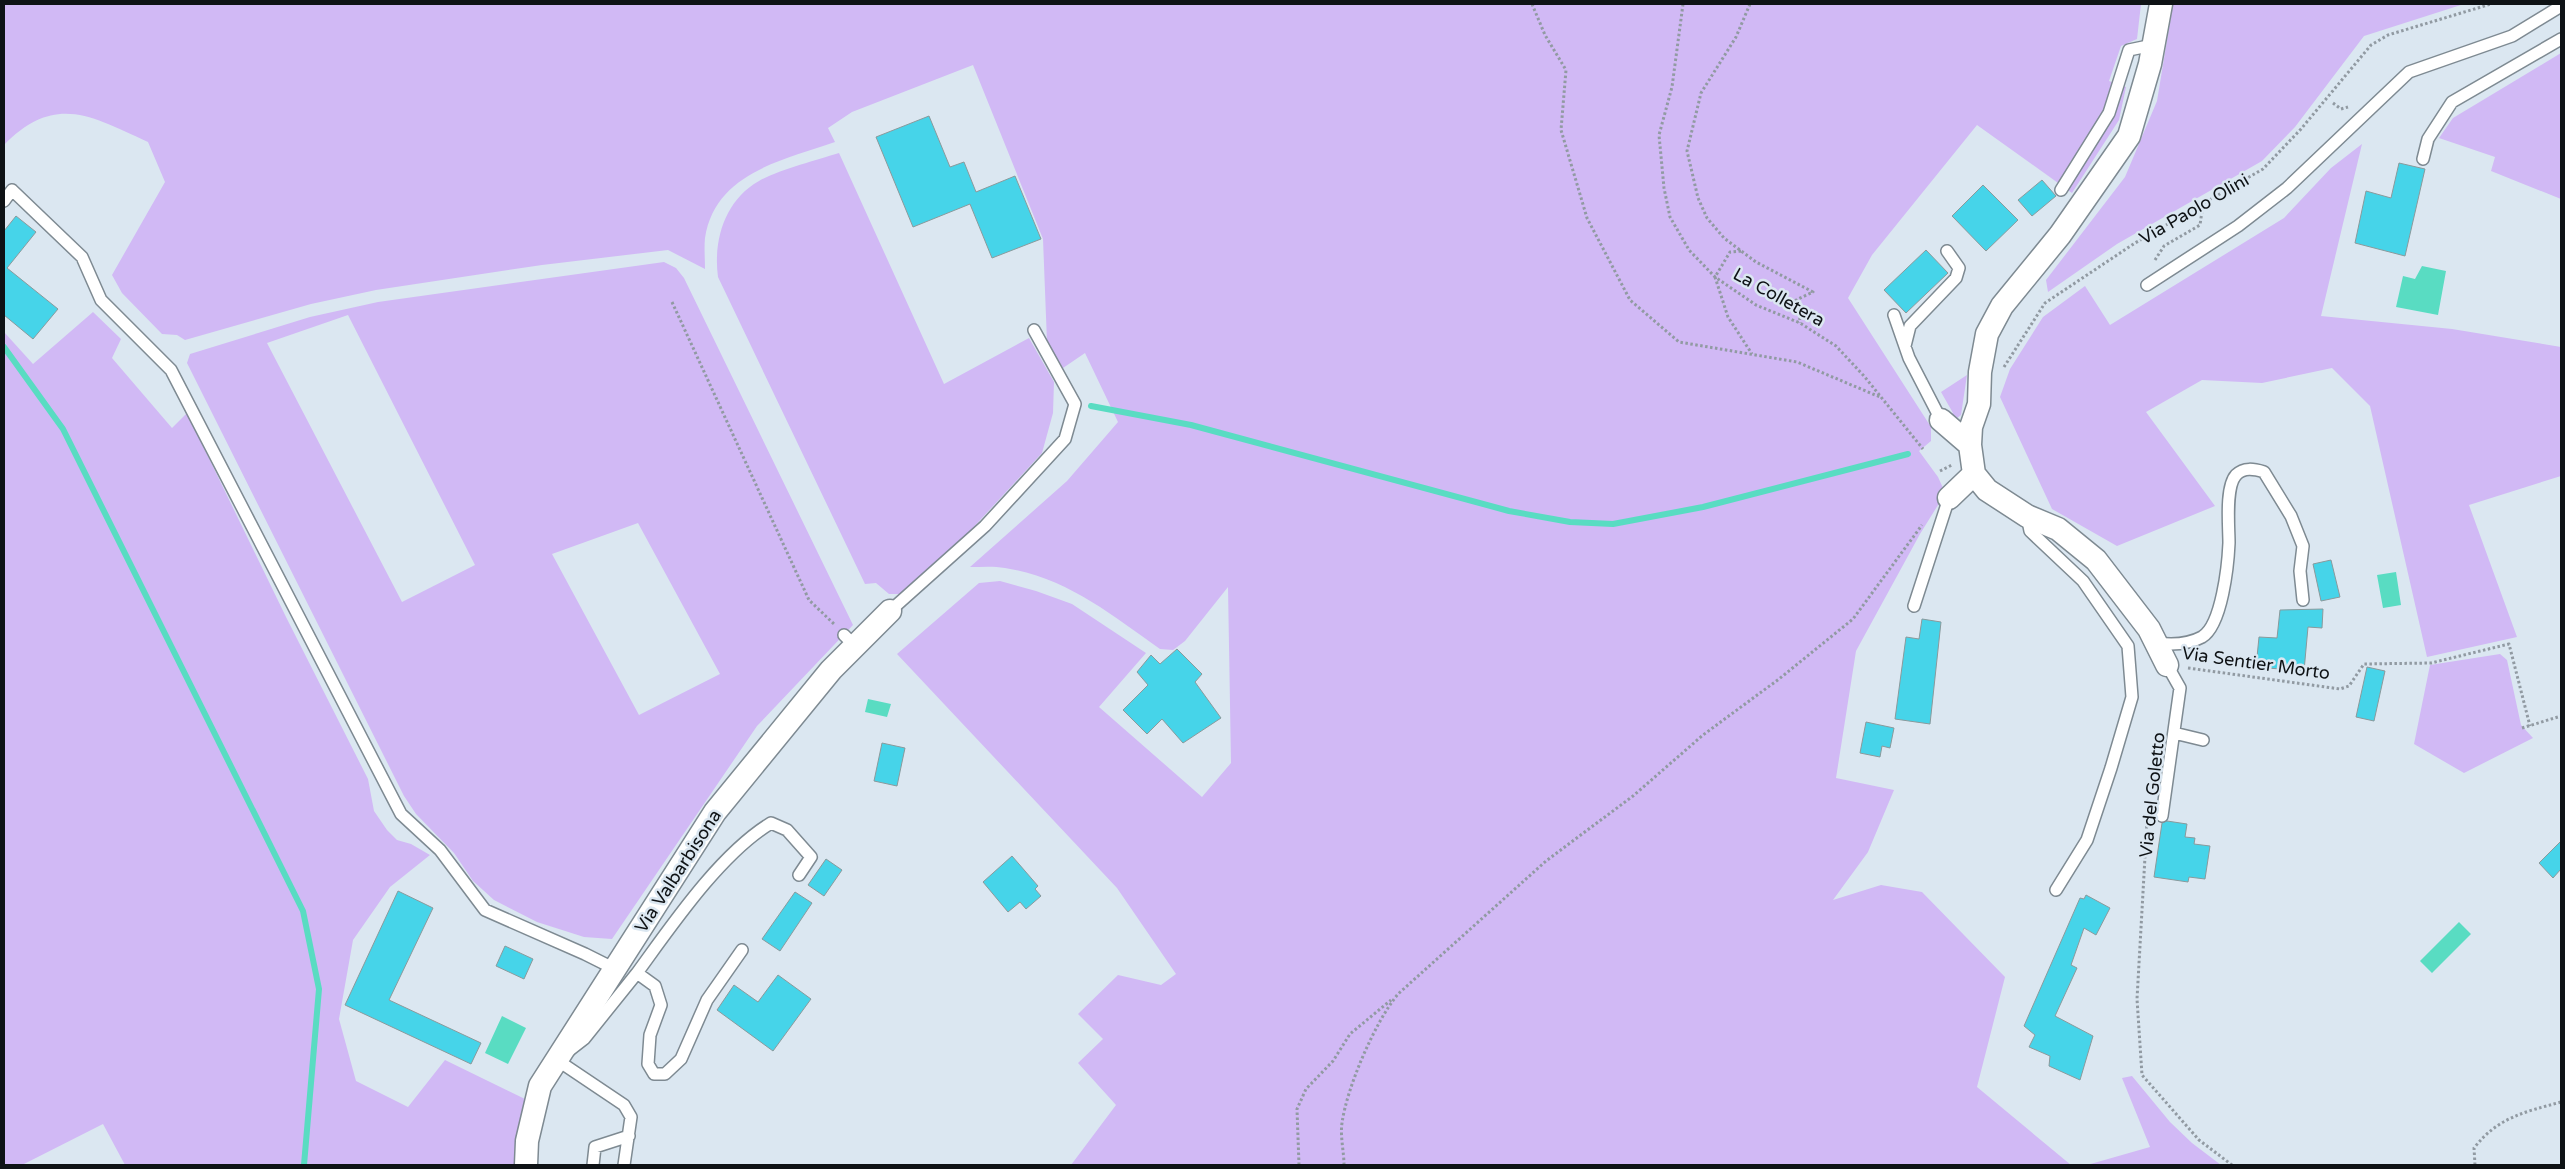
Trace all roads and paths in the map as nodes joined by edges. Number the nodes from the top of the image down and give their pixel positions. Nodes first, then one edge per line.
1 (1532, 4) edge
2 (1683, 4) edge
3 (1750, 4) edge
4 (2160, 4) edge
5 (2491, 4) edge
6 (2561, 6) edge
7 (2561, 39) edge
8 (2153, 45) junction
9 (2422, 160) dead end
10 (2061, 190) dead end
11 (4, 201) edge
12 (2204, 204) junction
13 (1947, 251) dead end
14 (1743, 252) junction
15 (2155, 260) dead end
16 (1715, 277) junction
17 (2147, 285) dead end
18 (672, 302) dead end
19 (1894, 316) dead end
20 (1800, 324) junction
21 (1034, 330) dead end
22 (1905, 346) junction
23 (1752, 354) junction
24 (2000, 372) dead end
25 (1880, 397) junction
26 (1941, 420) joint
27 (1970, 436) junction
28 (1923, 448) dead end
29 (1974, 474) junction
30 (1949, 498) joint
31 (2027, 516) junction
32 (1926, 521) dead end
33 (2303, 600) dead end
34 (1914, 606) dead end
35 (890, 611) joint
36 (850, 640) junction
37 (2157, 643) junction
38 (2167, 665) junction
39 (2561, 716) edge
40 (2530, 726) junction
41 (2522, 728) dead end
42 (2174, 733) junction
43 (2203, 740) dead end
44 (2147, 816) dead end
45 (2162, 816) dead end
46 (799, 875) dead end
47 (2056, 890) dead end
48 (742, 950) dead end
49 (626, 971) junction
50 (1398, 994) junction
51 (557, 1060) junction
52 (2561, 1102) edge
53 (628, 1136) junction
54 (526, 1165) edge
55 (593, 1165) edge
56 (624, 1165) edge
57 (1299, 1165) edge
58 (1344, 1165) edge
59 (2232, 1165) edge
60 (2475, 1165) edge

1 - 23 path
2 - 16 path, La Colletera
3 - 14 path
4 - 8 street
5 - 12 path, Via Paolo Olini
6 - 17 lane
7 - 9 lane
8 - 10 lane
8 - 27 street
11 - 49 lane
12 - 15 path
12 - 24 path, Via Paolo Olini
13 - 22 lane
14 - 16 path
14 - 20 path
16 - 20 path, La Colletera
16 - 23 path
18 - 36 path
19 - 22 lane
20 - 25 path, La Colletera
21 - 35 lane
22 - 26 lane
23 - 25 path
25 - 28 path, La Colletera
26 - 27 street
27 - 29 street
29 - 30 street
29 - 31 street
30 - 34 lane
31 - 37 street
31 - 47 lane
32 - 50 path
33 - 37 lane
35 - 36 street, Via Valbarbisona
36 - 49 street, Via Valbarbisona
37 - 38 street
38 - 40 path, Via Sentier Morto
38 - 42 lane
39 - 40 path
40 - 41 path
42 - 43 lane
42 - 45 lane
44 - 59 path, Via del Goletto
46 - 49 lane
48 - 49 lane
49 - 51 street, Via Valbarbisona
50 - 57 path
50 - 58 path
51 - 53 lane
51 - 54 street, Via Valbarbisona
52 - 60 path
53 - 55 lane
53 - 56 lane

